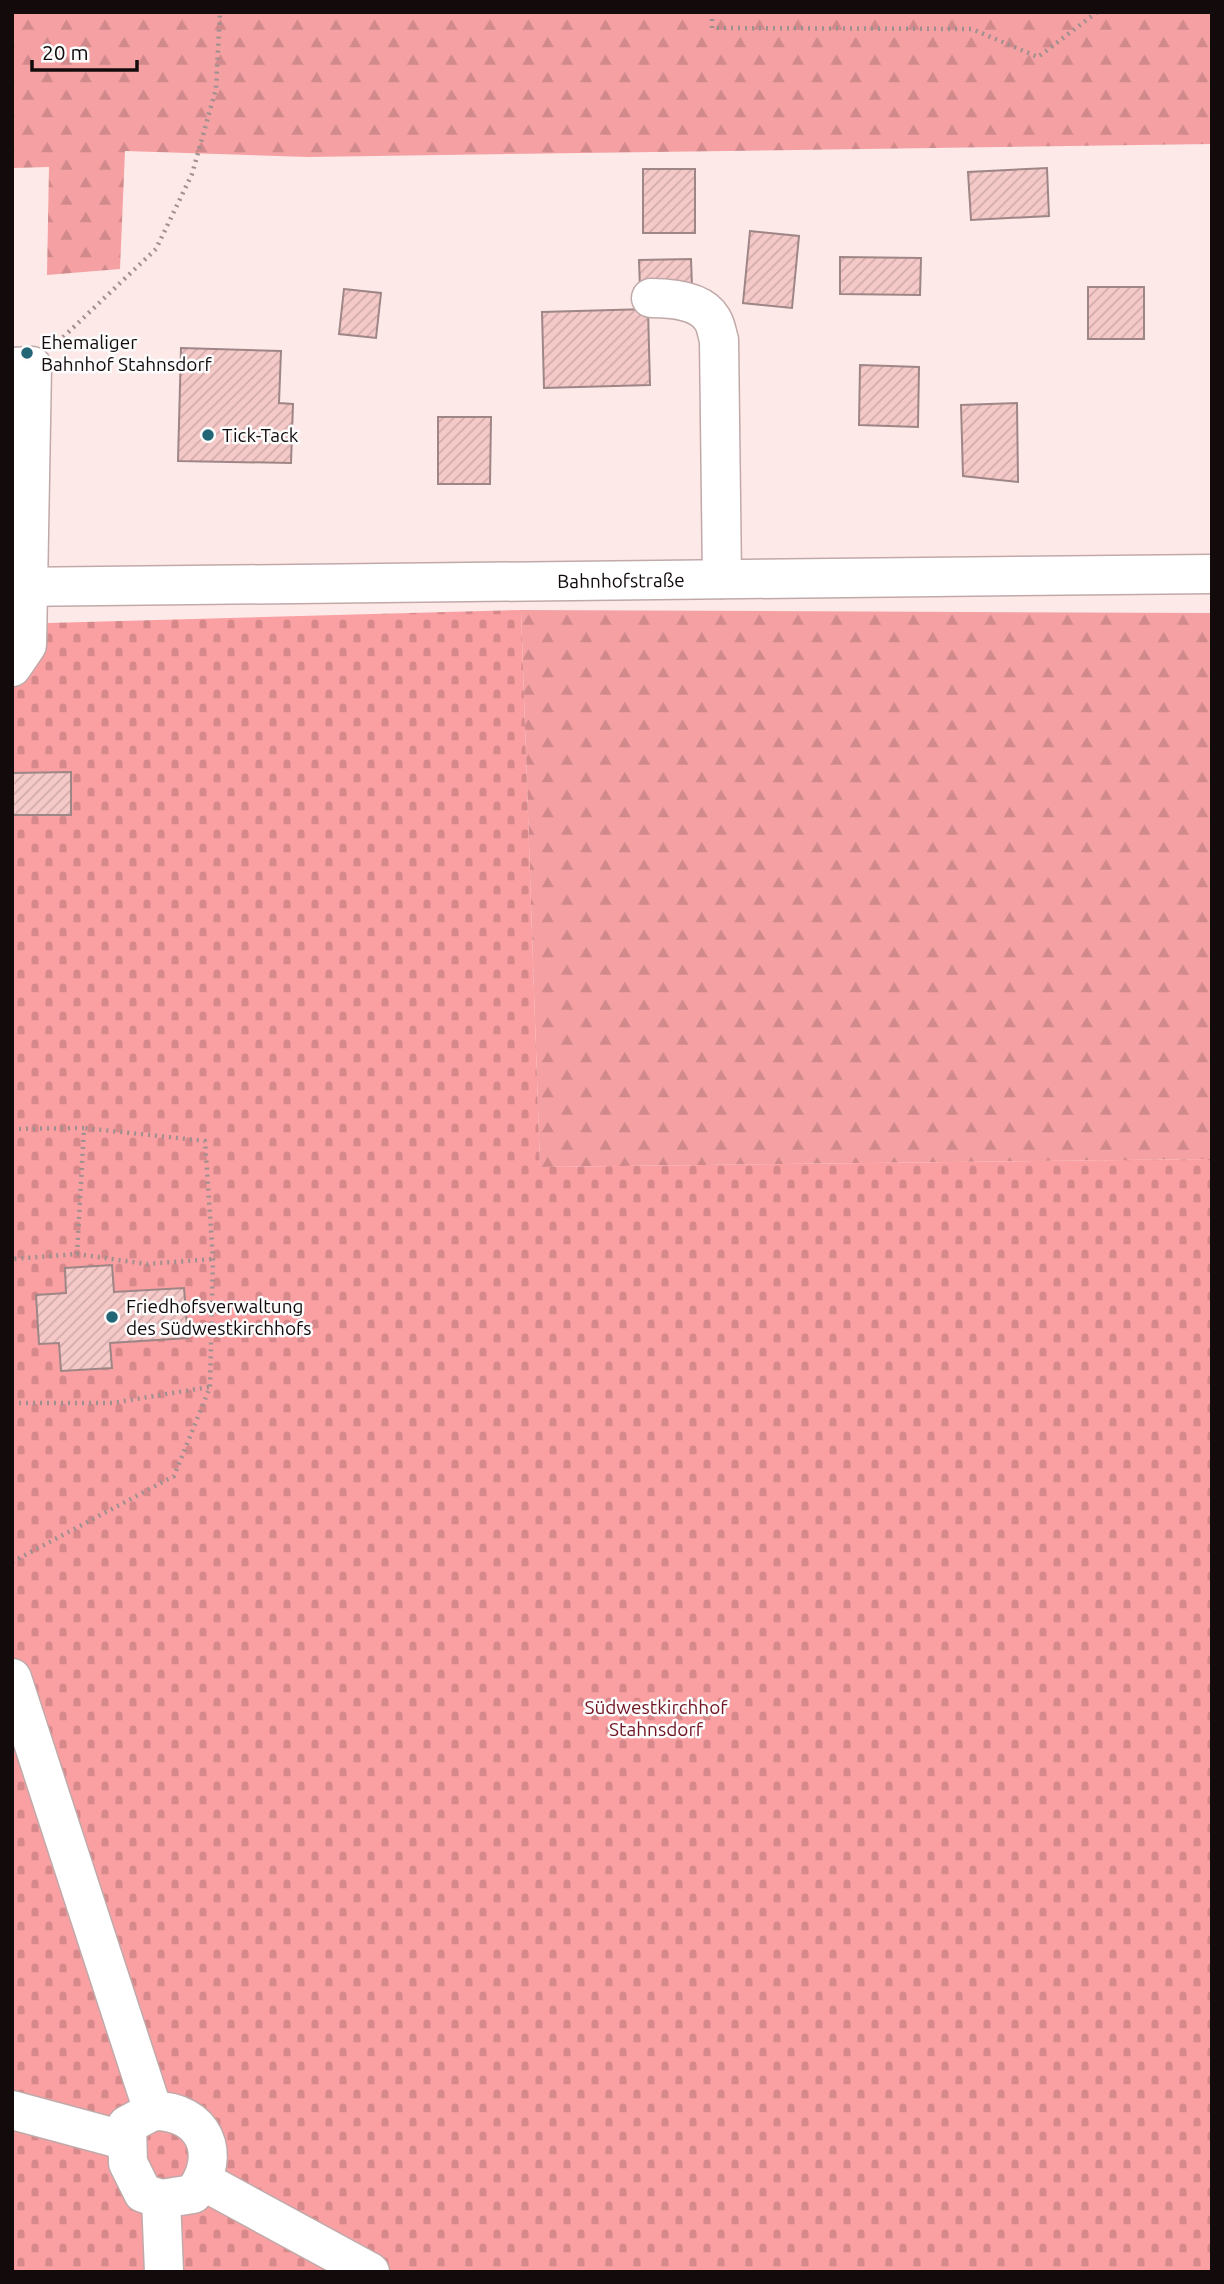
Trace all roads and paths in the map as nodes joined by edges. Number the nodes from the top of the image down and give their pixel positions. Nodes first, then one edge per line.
1 (220, 12) edge
2 (712, 12) edge
3 (1097, 12) edge
4 (651, 298) dead end
5 (22, 367) edge
6 (1212, 574) edge
7 (722, 579) junction
8 (21, 587) edge
9 (12, 667) edge
10 (84, 1128) junction
11 (12, 1129) edge
12 (77, 1254) junction
13 (12, 1259) edge
14 (213, 1259) junction
15 (210, 1387) junction
16 (12, 1403) edge
17 (12, 1562) edge
18 (12, 1678) edge
19 (12, 2110) edge
20 (153, 2111) junction
21 (127, 2141) junction
22 (203, 2181) junction
23 (161, 2199) junction
24 (164, 2272) edge
25 (370, 2272) edge

1 - 5 path
2 - 3 path
4 - 7 street
5 - 8 street
6 - 7 street, Bahnhofstraße
7 - 8 street, Bahnhofstraße
8 - 9 street
10 - 11 path
10 - 12 path
10 - 14 path
12 - 13 path
12 - 14 path
14 - 15 path
15 - 16 path
15 - 17 path
18 - 20 street
19 - 21 street
20 - 21 street
20 - 22 street
21 - 23 street
22 - 23 street
22 - 25 street
23 - 24 street

